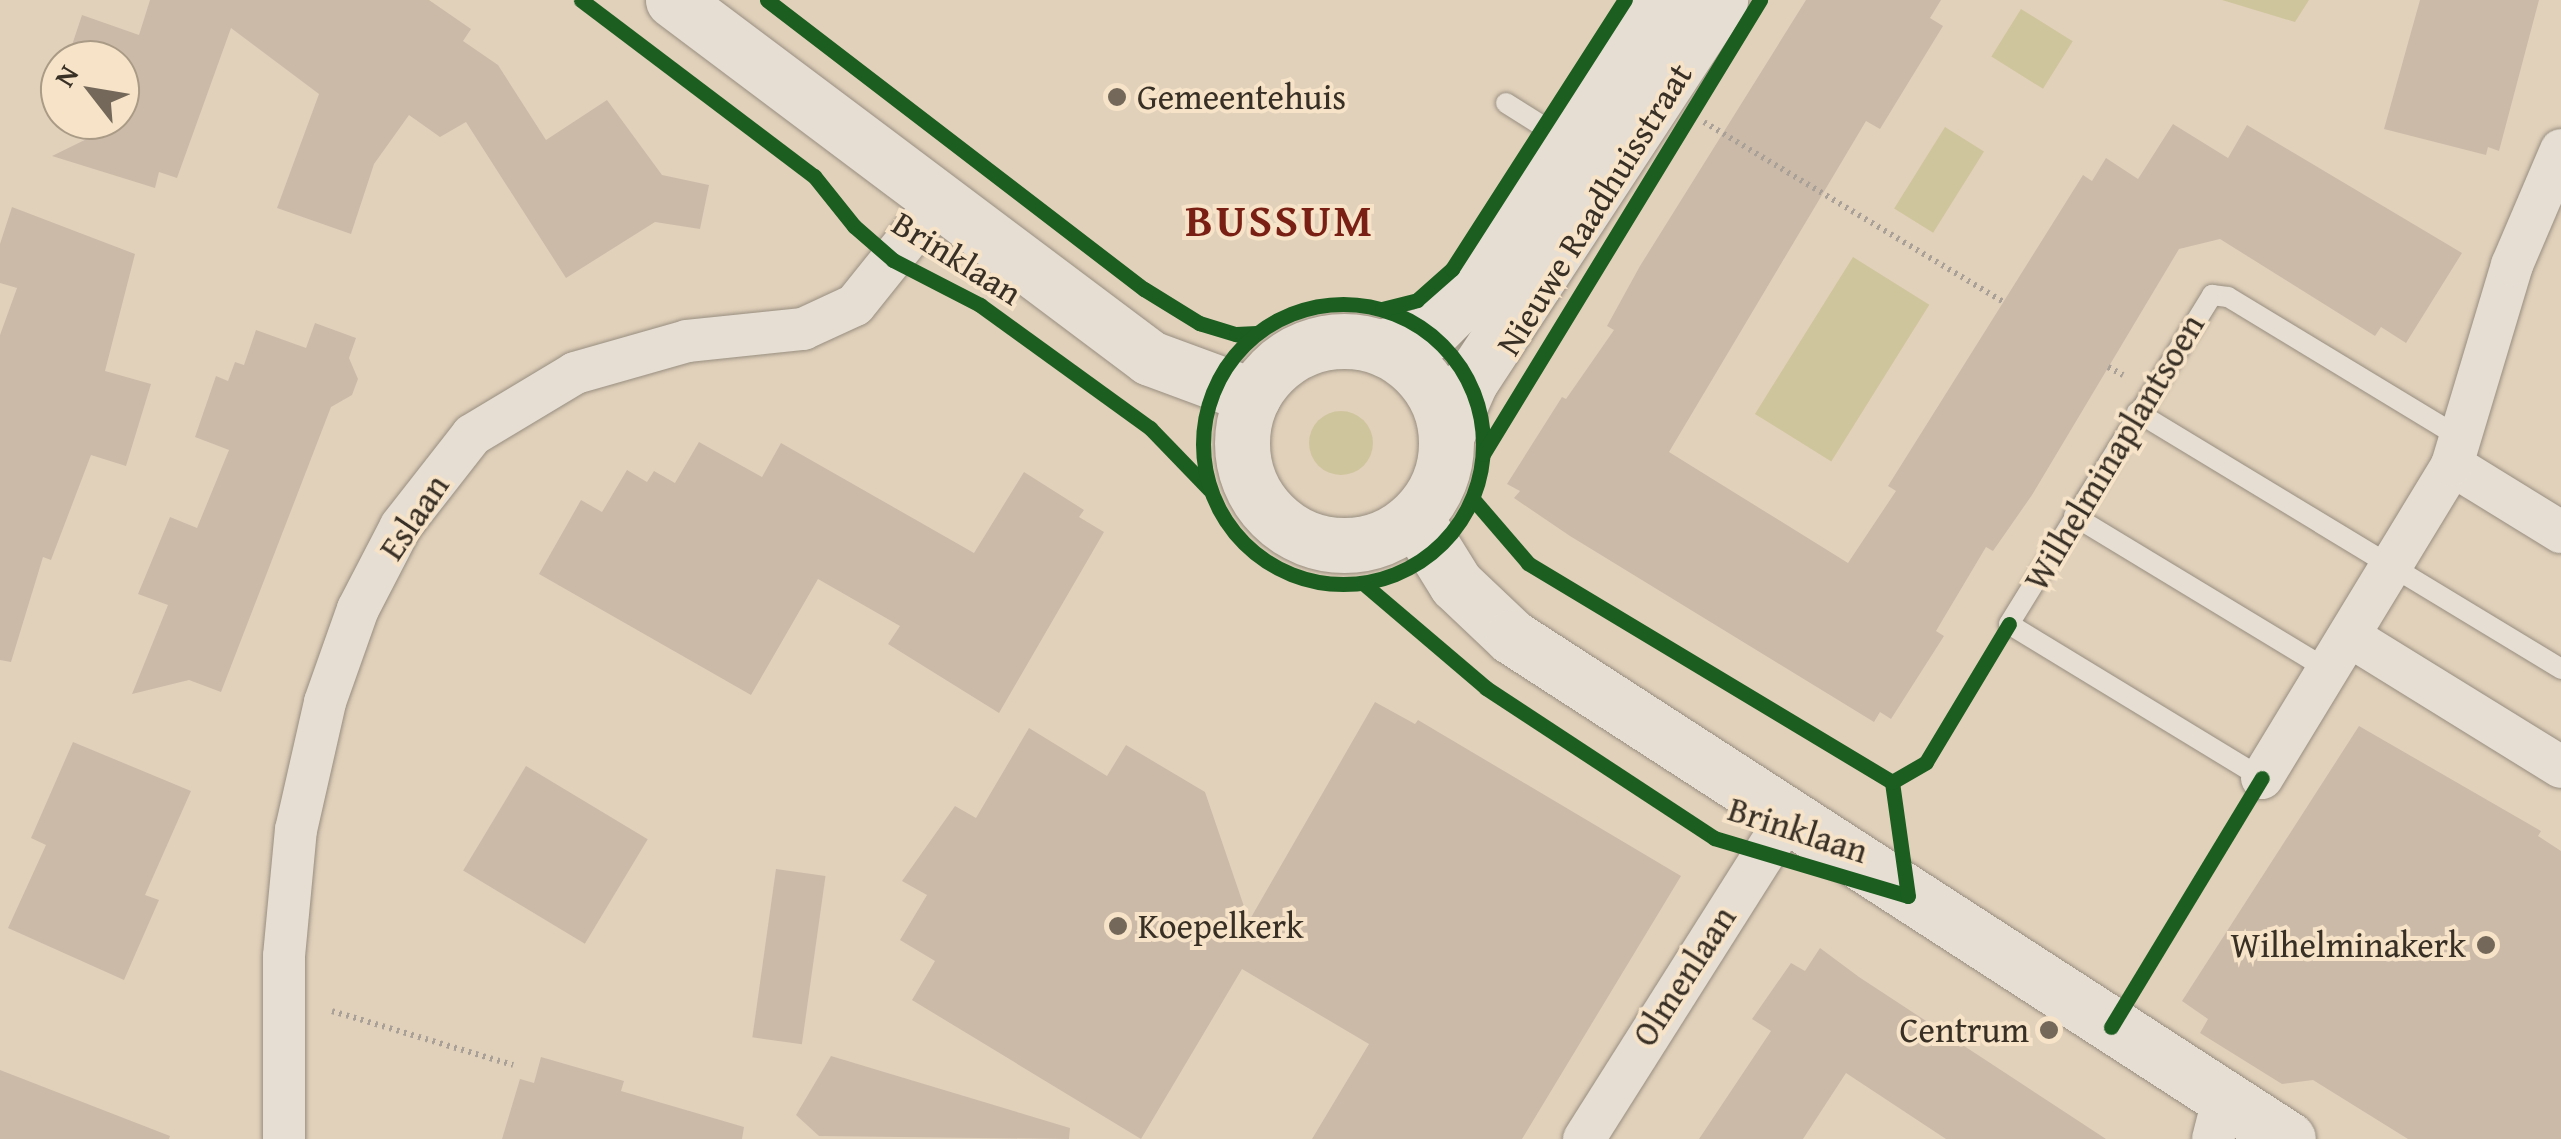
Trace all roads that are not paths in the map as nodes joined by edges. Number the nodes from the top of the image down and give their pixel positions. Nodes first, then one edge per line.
1 (673, 0) edge
2 (1663, 0) edge
3 (1720, 0) edge
4 (1506, 103) dead end
5 (1571, 144) junction
6 (2561, 150) edge
7 (940, 199) junction
8 (1574, 226) junction
9 (1382, 348) junction
10 (1253, 396) junction
11 (2137, 412) junction
12 (1447, 434) junction
13 (2456, 451) junction
14 (2074, 516) junction
15 (1416, 518) junction
16 (2561, 532) edge
17 (2391, 566) junction
18 (2338, 653) junction
19 (2561, 669) edge
20 (2561, 767) edge
21 (2262, 778) joint
22 (1788, 816) junction
23 (2218, 1119) edge
24 (284, 1139) edge
25 (1584, 1139) edge
26 (2288, 1139) edge

1 - 7 street, Brinklaan
2 - 5 street, Nieuwe Raadhuisstraat
3 - 8 street, Nieuwe Raadhuisstraat
4 - 5 lane
5 - 8 lane
5 - 9 street, Nieuwe Raadhuisstraat
6 - 13 street
7 - 10 street, Brinklaan
7 - 24 street, Eslaan
8 - 12 street, Nieuwe Raadhuisstraat
9 - 10 street
9 - 12 street
10 - 15 street
11 - 13 lane, Wilhelminaplantsoen
11 - 14 lane, Wilhelminaplantsoen
11 - 17 lane
12 - 15 street
13 - 16 street, Wilhelminaplantsoen
13 - 17 street, Wilhelminaplantsoen
14 - 18 lane
14 - 21 lane, Wilhelminaplantsoen
15 - 22 street, Brinklaan
17 - 18 street, Wilhelminaplantsoen
17 - 19 lane
18 - 20 street
18 - 21 street, Wilhelminaplantsoen
22 - 23 street, Brinklaan
22 - 25 street, Olmenlaan
23 - 26 street, Brinklaan

